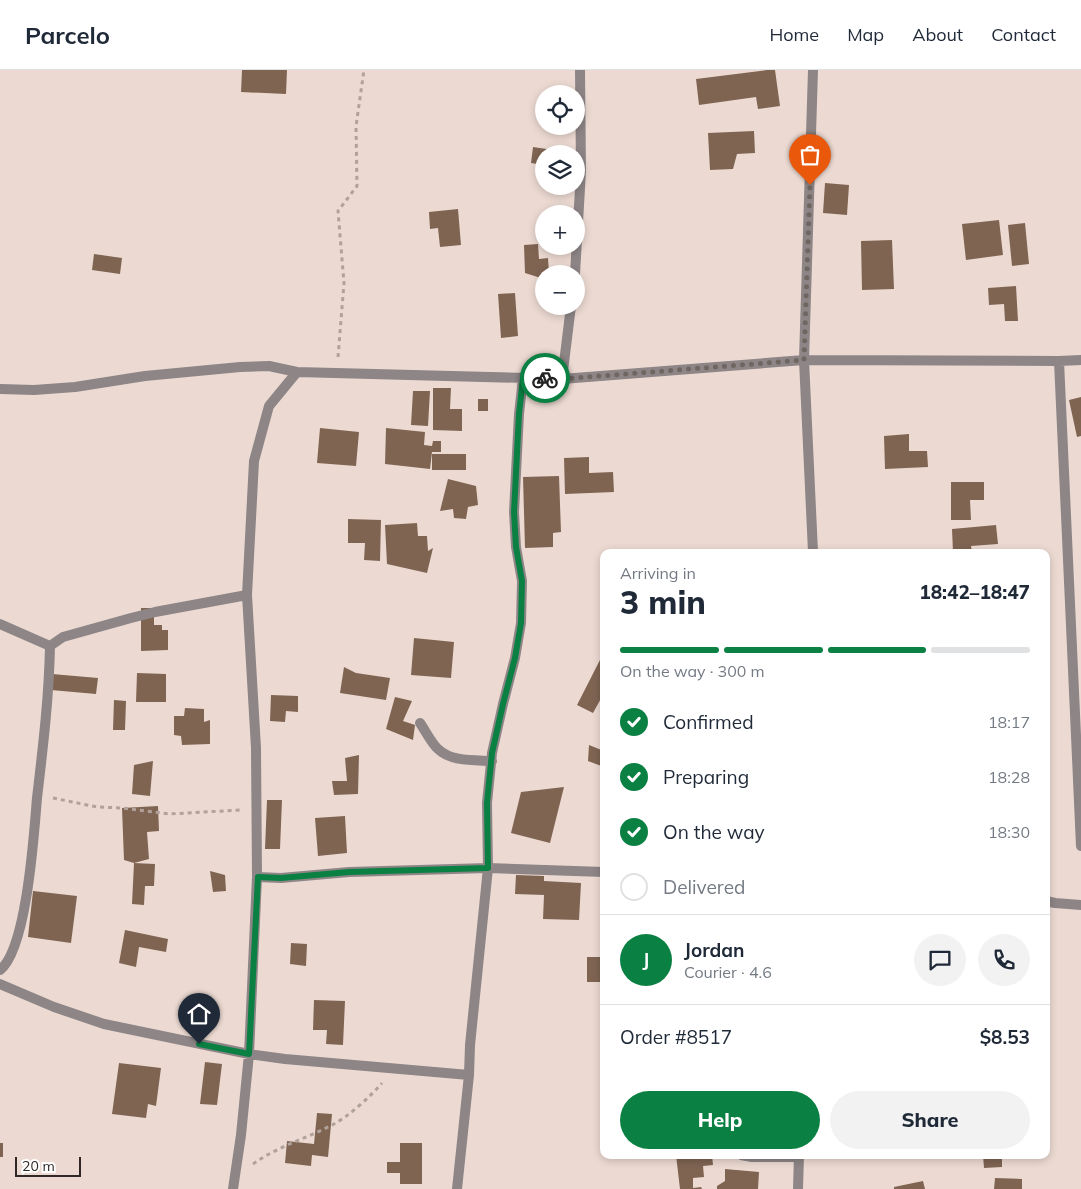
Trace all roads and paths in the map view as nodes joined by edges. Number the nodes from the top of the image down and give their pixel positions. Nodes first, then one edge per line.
1 (364, 70) edge
2 (580, 70) edge
3 (813, 70) edge
4 (576, 265) edge
5 (570, 315) edge
6 (338, 357) dead end
7 (804, 360) junction
8 (1081, 360) edge
9 (1059, 361) junction
10 (297, 372) junction
11 (523, 378) junction
12 (562, 379) junction
13 (0, 389) edge
14 (813, 549) edge
15 (247, 595) junction
16 (0, 624) edge
17 (50, 646) junction
18 (420, 723) dead end
19 (492, 761) junction
20 (38, 795) junction
21 (257, 809) junction
22 (1081, 846) edge
23 (488, 868) junction
24 (600, 872) edge
25 (258, 877) junction
26 (1050, 902) edge
27 (1081, 905) edge
28 (0, 970) edge
29 (0, 984) edge
30 (249, 1054) junction
31 (394, 1068) junction
32 (469, 1075) junction
33 (799, 1159) edge
34 (235, 1178) junction
35 (233, 1189) edge
36 (457, 1189) edge
37 (798, 1189) edge

1 - 6 path
2 - 4 street
3 - 7 street
5 - 12 street
7 - 9 street
7 - 12 street
7 - 14 street
8 - 9 street
9 - 22 street
10 - 11 street
10 - 13 street
10 - 15 street
11 - 12 street
11 - 19 street
15 - 17 street
15 - 21 street
16 - 17 street
17 - 20 street
18 - 19 street
19 - 23 street
20 - 21 path
20 - 28 street
21 - 25 street
23 - 24 street
23 - 25 street
23 - 32 street
25 - 30 street
26 - 27 street
29 - 30 street
30 - 31 street
30 - 34 street
31 - 32 street
31 - 34 path
32 - 36 street
33 - 37 street
34 - 35 street

